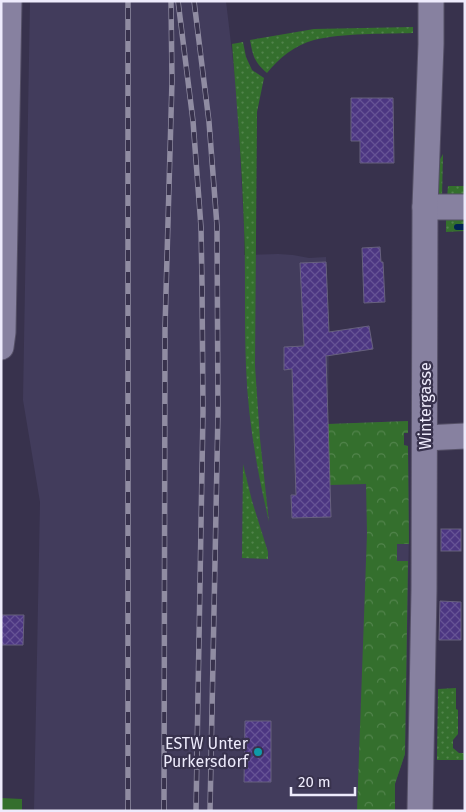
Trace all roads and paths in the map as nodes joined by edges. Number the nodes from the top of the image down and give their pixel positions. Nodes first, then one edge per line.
1 (10, 1) edge
2 (431, 1) edge
3 (465, 206) edge
4 (425, 207) junction
5 (1, 347) edge
6 (465, 436) edge
7 (424, 438) junction
8 (420, 811) edge

1 - 5 street
2 - 4 street, Wintergasse
3 - 4 street
4 - 7 street, Wintergasse
6 - 7 street
7 - 8 street, Wintergasse

